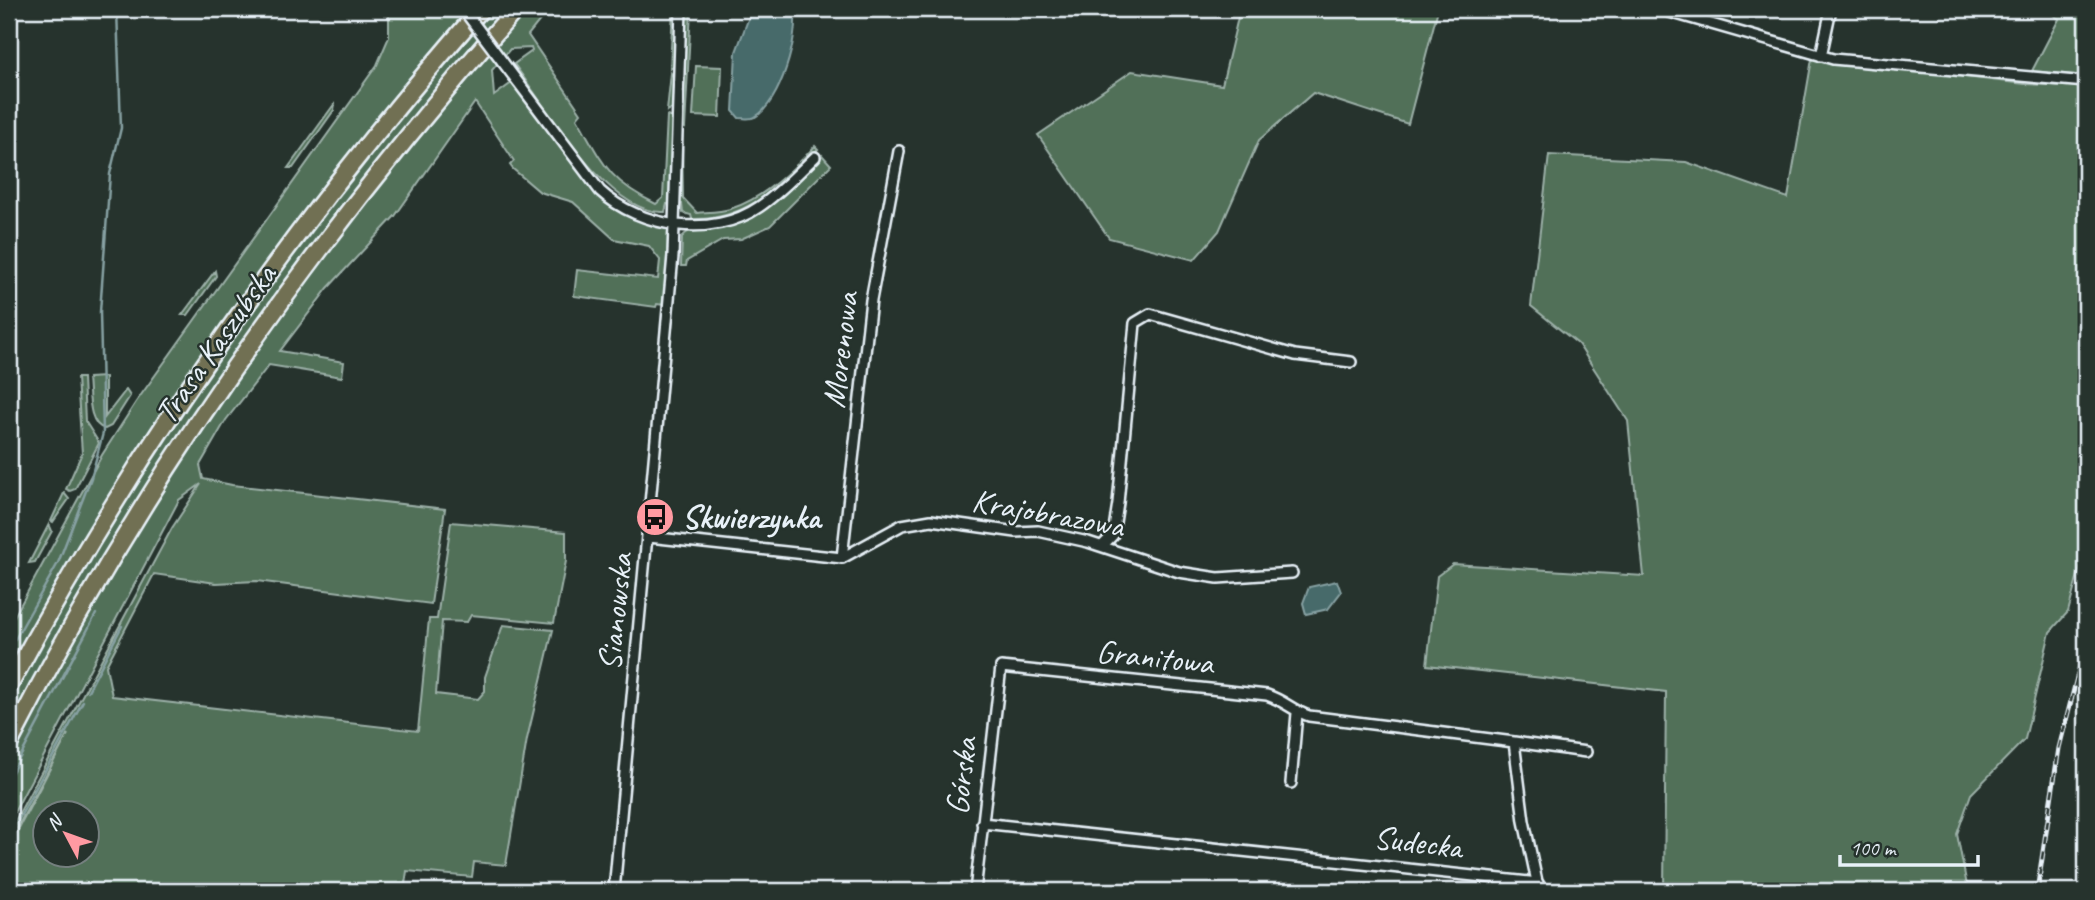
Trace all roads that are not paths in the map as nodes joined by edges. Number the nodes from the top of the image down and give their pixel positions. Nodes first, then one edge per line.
1 (463, 9) edge
2 (481, 9) edge
3 (516, 9) edge
4 (681, 9) edge
5 (1659, 9) edge
6 (1831, 9) edge
7 (1821, 56) junction
8 (2086, 82) edge
9 (899, 151) dead end
10 (815, 157) dead end
11 (674, 223) junction
12 (1351, 362) dead end
13 (649, 537) junction
14 (1103, 545) junction
15 (842, 558) junction
16 (1292, 573) dead end
17 (1000, 667) joint
18 (9, 686) edge
19 (1297, 713) junction
20 (1514, 742) junction
21 (9, 744) edge
22 (1586, 752) dead end
23 (1291, 783) dead end
24 (982, 823) junction
25 (1538, 887) edge
26 (614, 891) edge
27 (975, 891) edge

1 - 11 street, bridge
2 - 18 highway, Trasa Kaszubska
3 - 21 highway, Trasa Kaszubska
4 - 11 street, Sianowska
5 - 7 street
6 - 7 street
7 - 8 street
9 - 15 street, Morenowa
10 - 11 street
11 - 13 street, Sianowska
12 - 14 street
13 - 15 street
13 - 26 street, Sianowska
14 - 15 street, Krajobrazowa
14 - 16 street, Krajobrazowa
17 - 19 street, Granitowa
17 - 24 street, Górska
19 - 20 street
19 - 23 street
20 - 22 street
20 - 25 street
24 - 25 street, Sudecka
24 - 27 street, Górska

